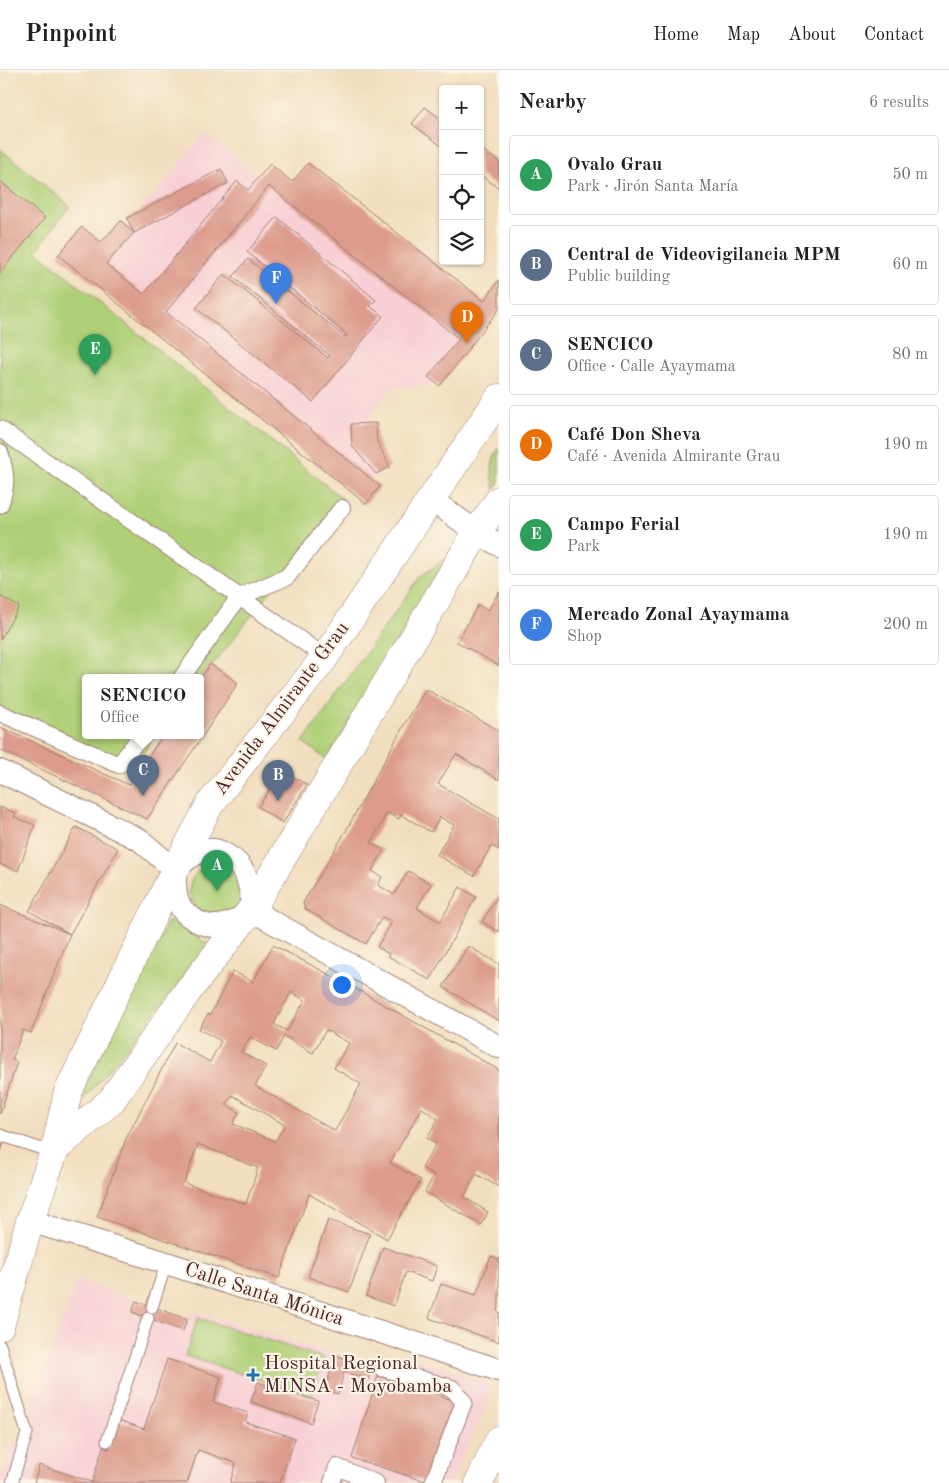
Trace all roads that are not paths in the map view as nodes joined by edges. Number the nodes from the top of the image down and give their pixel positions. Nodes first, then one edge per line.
1 (499, 398) edge
2 (0, 429) edge
3 (0, 452) edge
4 (430, 499) junction
5 (499, 500) edge
6 (0, 505) edge
7 (342, 508) dead end
8 (488, 539) edge
9 (239, 597) junction
10 (325, 657) junction
11 (184, 674) edge
12 (0, 714) edge
13 (138, 739) edge
14 (0, 771) edge
15 (175, 870) junction
16 (251, 910) junction
17 (499, 1047) edge
18 (0, 1135) edge
19 (55, 1151) junction
20 (30, 1220) junction
21 (166, 1264) junction
22 (0, 1326) edge
23 (0, 1344) edge
24 (382, 1368) dead end
25 (499, 1370) edge
26 (499, 1440) edge
27 (107, 1441) dead end
28 (12, 1483) edge
29 (332, 1483) edge
30 (376, 1483) edge
31 (433, 1483) edge
32 (479, 1483) edge

1 - 4 main road, Avenida Almirante Grau
2 - 9 street
3 - 6 street
4 - 8 street
4 - 10 main road, Avenida Almirante Grau
5 - 8 main road, Avenida Almirante Grau
7 - 9 street
8 - 16 main road, Avenida Almirante Grau
9 - 10 street
9 - 11 street
10 - 15 main road, Avenida Almirante Grau
12 - 13 street
14 - 15 street
15 - 16 street
15 - 16 street
15 - 19 main road, Avenida Almirante Grau
16 - 17 street
16 - 19 main road, Avenida Almirante Grau
18 - 19 lane
19 - 20 main road, Avenida Almirante Grau
20 - 21 street, Calle Santa Mónica
20 - 22 main road, Avenida Almirante Grau
21 - 25 street, Calle Santa Mónica
21 - 27 lane
23 - 28 lane
24 - 31 street
26 - 32 main road
29 - 30 street

